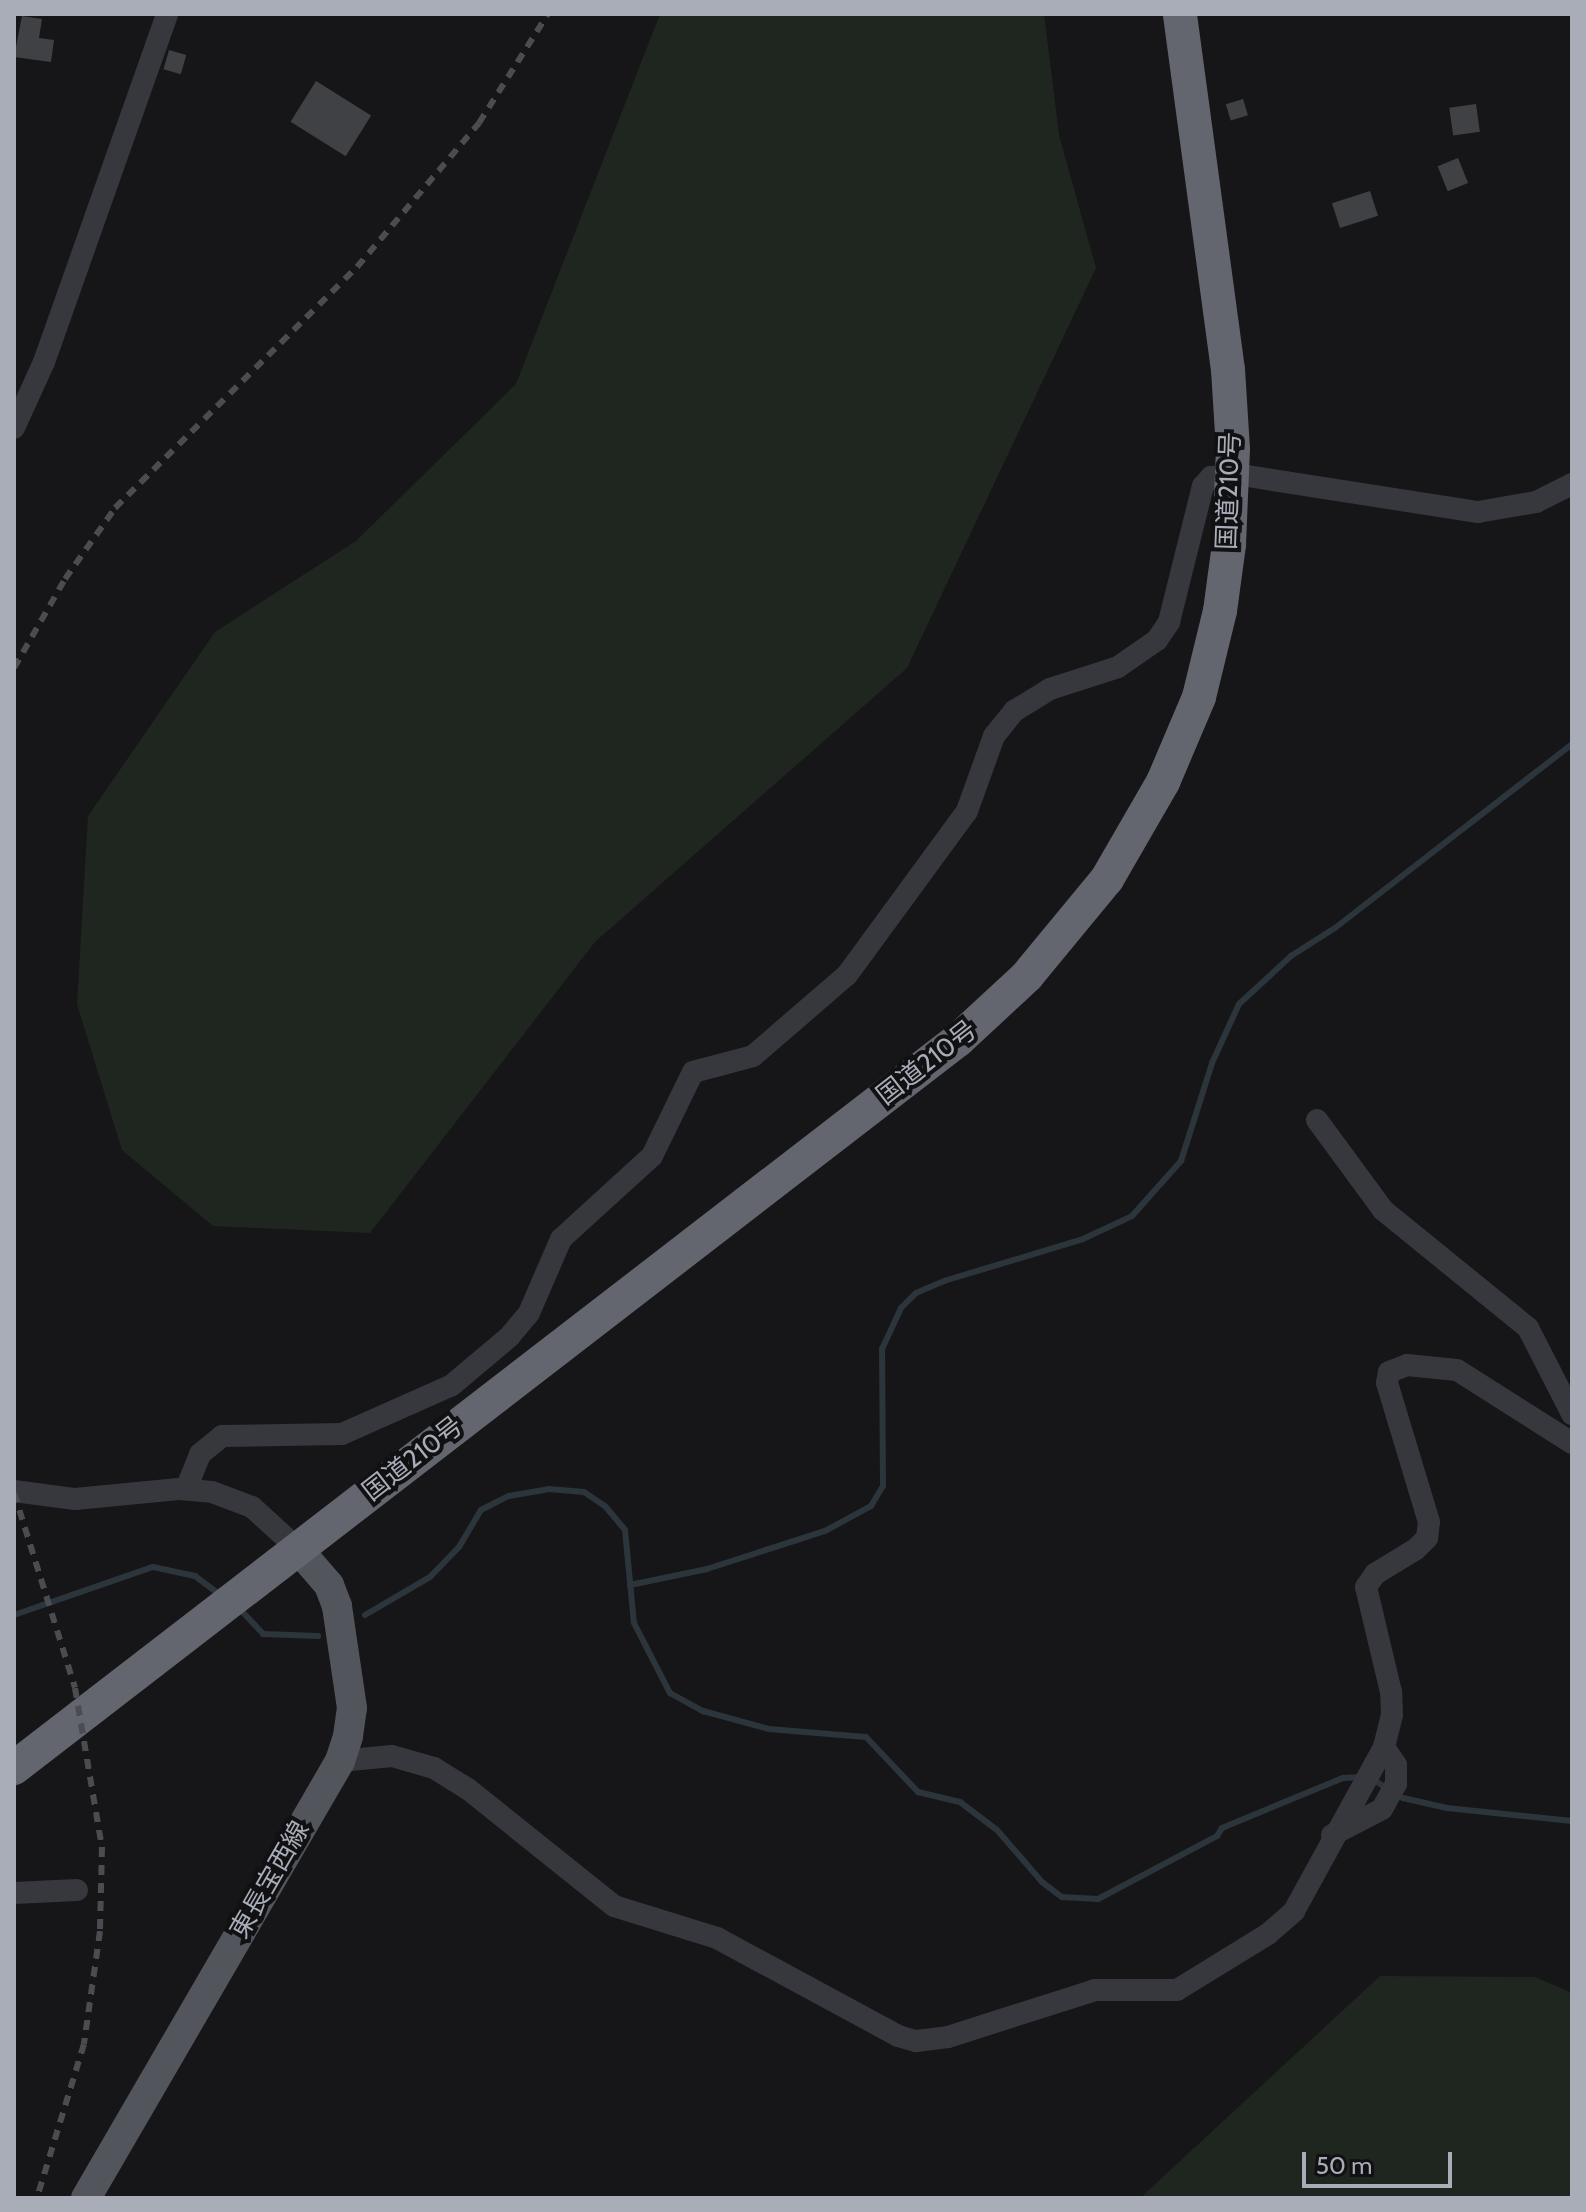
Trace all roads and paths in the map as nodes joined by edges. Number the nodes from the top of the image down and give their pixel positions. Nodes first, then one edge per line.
1 (167, 14) edge
2 (1180, 14) edge
3 (14, 428) edge
4 (1233, 474) junction
5 (1572, 484) edge
6 (1317, 1120) dead end
7 (1572, 1414) edge
8 (1572, 1443) edge
9 (186, 1489) junction
10 (14, 1491) edge
11 (297, 1548) junction
12 (1384, 1747) junction
13 (340, 1761) junction
14 (14, 1768) edge
15 (1332, 1835) junction
16 (77, 1890) dead end
17 (14, 1893) edge
18 (86, 2198) edge

1 - 3 street
2 - 4 highway, 国道210号
4 - 5 street
4 - 9 street
4 - 11 highway, 国道210号
6 - 7 street
8 - 12 street
9 - 10 street
9 - 11 street
11 - 13 main road, 東長宝西線
11 - 14 highway, 国道210号
12 - 15 street
12 - 15 street
13 - 15 street
13 - 18 main road, 東長宝西線
16 - 17 street

